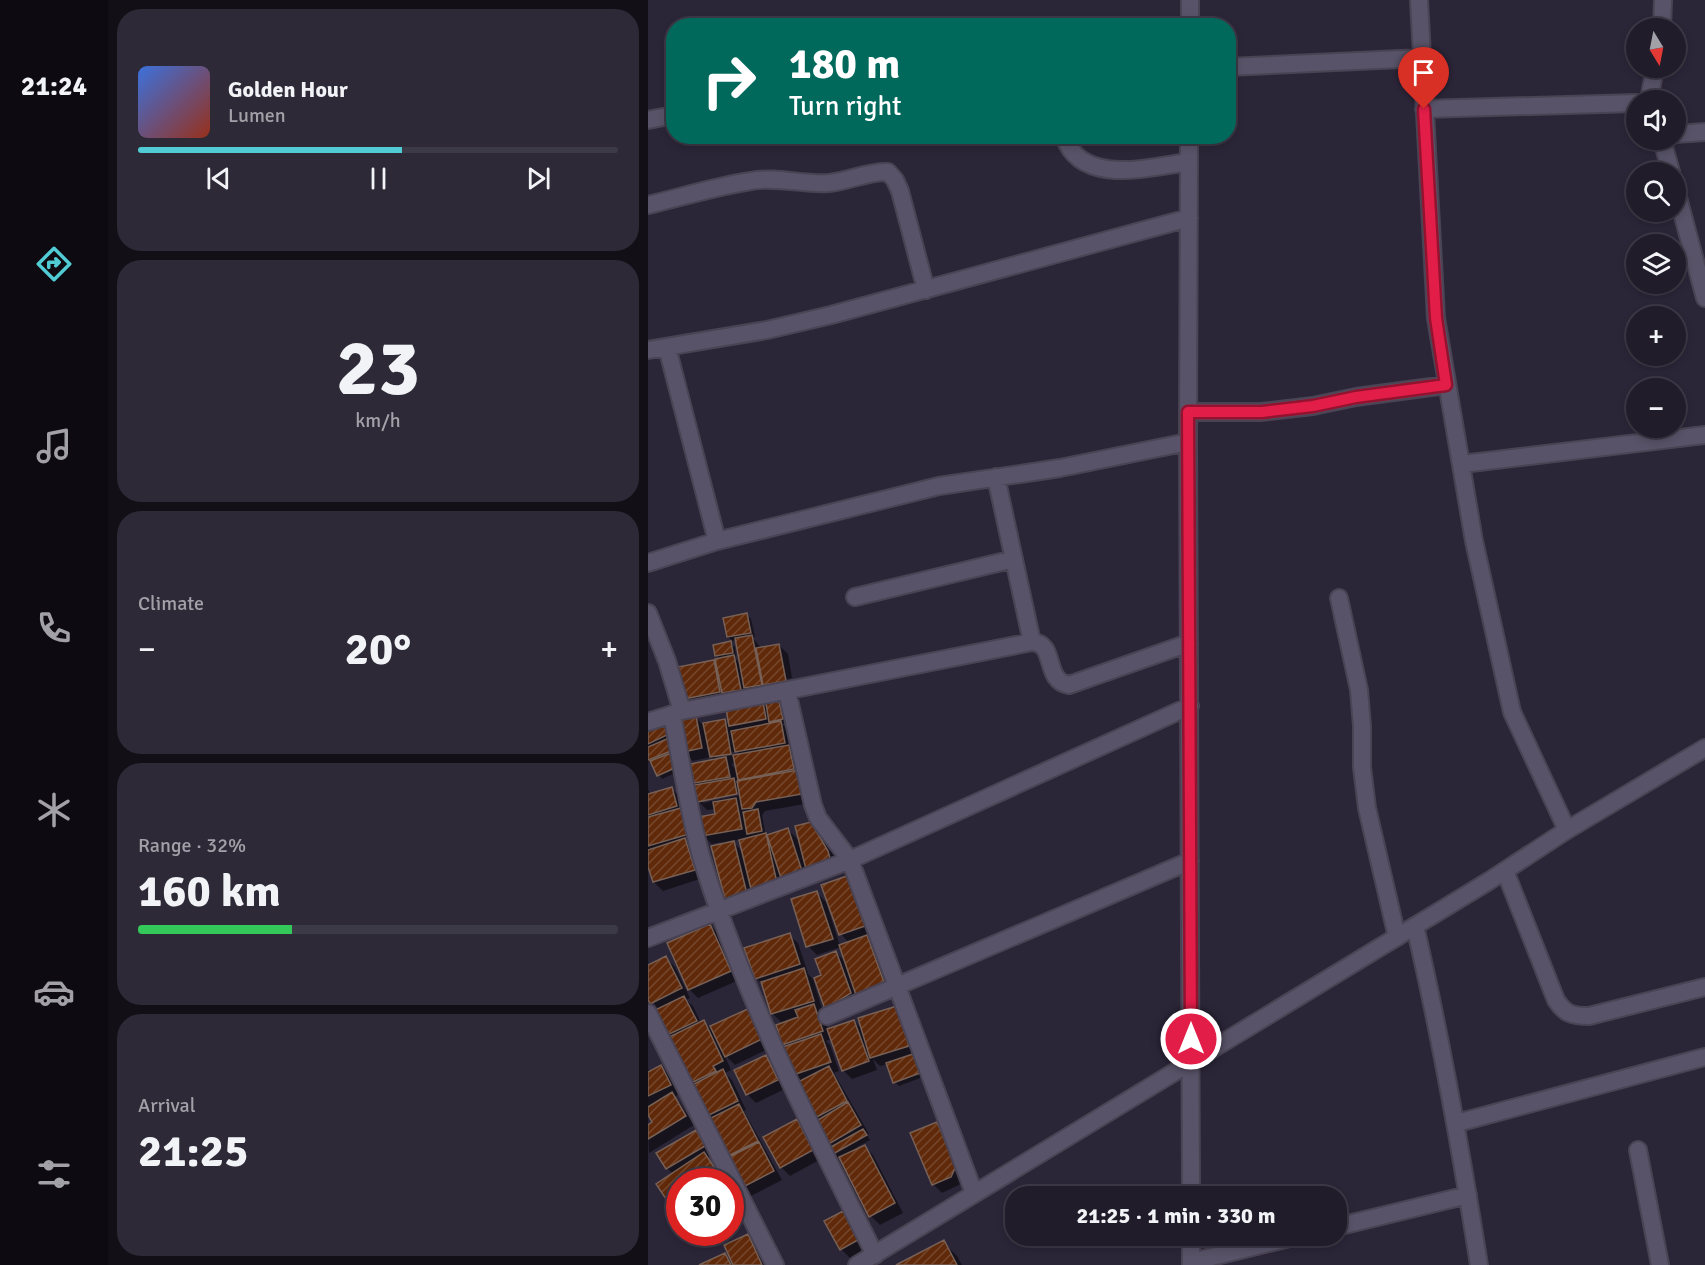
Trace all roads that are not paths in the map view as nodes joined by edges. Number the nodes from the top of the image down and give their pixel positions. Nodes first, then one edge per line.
1 (1190, 0) edge
2 (1419, 0) edge
3 (1663, 0) edge
4 (1190, 18) edge
5 (1662, 18) edge
6 (1423, 58) junction
7 (1236, 68) edge
8 (1626, 103) edge
9 (1424, 109) junction
10 (666, 117) edge
11 (648, 120) edge
12 (1705, 132) edge
13 (1686, 133) edge
14 (1069, 144) edge
15 (1190, 144) edge
16 (1189, 162) junction
17 (648, 205) edge
18 (1189, 218) junction
19 (1685, 222) edge
20 (927, 290) junction
21 (1705, 298) edge
22 (667, 347) junction
23 (648, 350) edge
24 (1446, 385) junction
25 (1188, 412) junction
26 (1705, 435) edge
27 (1188, 441) junction
28 (1462, 465) junction
29 (996, 477) junction
30 (717, 541) junction
31 (1014, 559) junction
32 (648, 563) edge
33 (855, 597) dead end
34 (1339, 598) dead end
35 (648, 613) edge
36 (1032, 642) junction
37 (1189, 643) junction
38 (787, 691) junction
39 (1190, 706) junction
40 (677, 712) junction
41 (648, 722) edge
42 (1704, 752) edge
43 (1567, 830) junction
44 (850, 860) junction
45 (1190, 861) junction
46 (1505, 871) junction
47 (719, 910) junction
48 (1415, 926) junction
49 (1397, 937) junction
50 (648, 938) edge
51 (897, 986) junction
52 (1705, 987) edge
53 (648, 1014) edge
54 (827, 1016) dead end
55 (1705, 1057) edge
56 (1191, 1061) junction
57 (1456, 1123) junction
58 (1638, 1150) dead end
59 (1191, 1186) edge
60 (974, 1193) junction
61 (1468, 1195) junction
62 (1347, 1224) edge
63 (1191, 1246) edge
64 (1258, 1246) edge
65 (875, 1255) junction
66 (1191, 1263) edge
67 (775, 1265) edge
68 (857, 1265) edge
69 (1479, 1265) edge
70 (1660, 1265) edge

1 - 4 street
2 - 6 street
3 - 5 street
6 - 7 street
6 - 9 street
8 - 9 street
9 - 24 street
10 - 11 street
12 - 13 street
14 - 16 street
15 - 16 street
16 - 18 street
17 - 20 street
18 - 20 street
18 - 25 street
19 - 21 street
20 - 22 street
22 - 23 street
22 - 30 street
24 - 25 street
24 - 28 street
25 - 27 street
26 - 28 street
27 - 29 street
27 - 37 street
28 - 43 street
29 - 30 street
29 - 31 street
30 - 32 street
31 - 33 street
31 - 36 street
34 - 49 street
35 - 40 street
36 - 37 street
36 - 38 street
37 - 39 street
38 - 40 street
38 - 44 street
39 - 44 street
39 - 45 street
40 - 41 street
40 - 47 street
42 - 43 street
43 - 46 street
44 - 47 street
44 - 51 street
45 - 51 street
45 - 56 street
46 - 48 street
46 - 52 street
47 - 50 street
47 - 65 street
48 - 49 street
48 - 57 street
49 - 56 street
51 - 54 street
51 - 60 street
53 - 67 street
55 - 57 street
56 - 59 street
56 - 60 street
57 - 61 street
58 - 70 street
60 - 65 street
61 - 62 street
61 - 69 street
63 - 66 street
64 - 66 street
65 - 68 street

